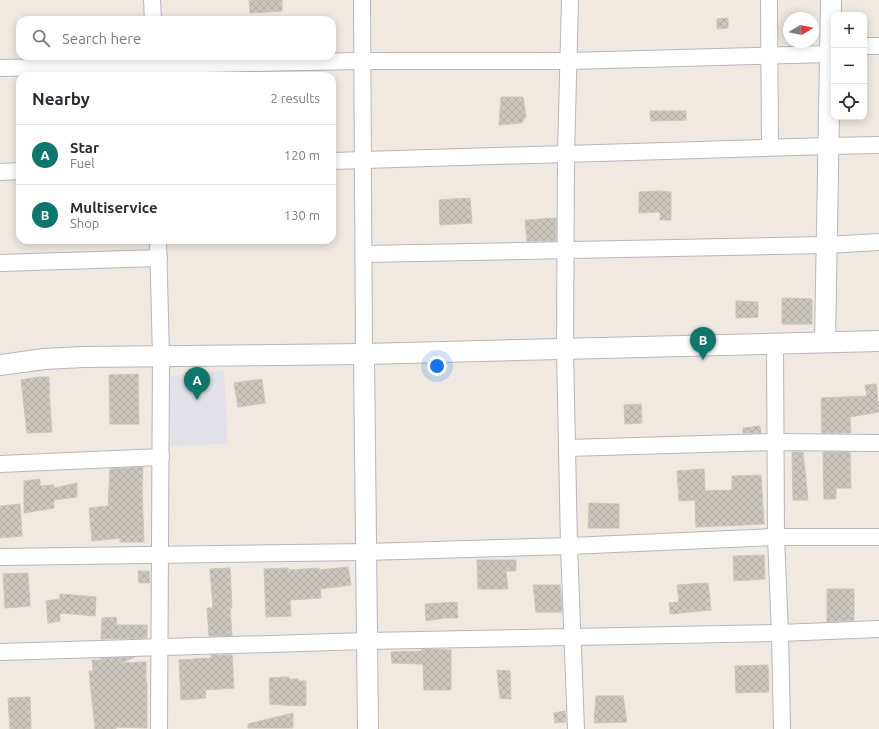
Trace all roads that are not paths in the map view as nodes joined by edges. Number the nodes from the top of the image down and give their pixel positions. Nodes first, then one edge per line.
1 (152, 0) edge
2 (362, 0) edge
3 (570, 0) edge
4 (769, 0) edge
5 (831, 0) edge
6 (831, 12) edge
7 (153, 16) edge
8 (867, 46) edge
9 (879, 46) edge
10 (831, 48) edge
11 (769, 55) junction
12 (362, 61) junction
13 (568, 61) junction
14 (154, 65) edge
15 (0, 68) edge
16 (65, 71) edge
17 (879, 145) edge
18 (828, 146) junction
19 (770, 147) junction
20 (566, 154) junction
21 (363, 160) junction
22 (336, 161) edge
23 (16, 171) edge
24 (0, 172) edge
25 (879, 242) edge
26 (158, 244) edge
27 (827, 245) junction
28 (566, 251) junction
29 (364, 254) junction
30 (159, 258) junction
31 (0, 263) edge
32 (879, 341) edge
33 (825, 342) junction
34 (775, 344) junction
35 (565, 349) junction
36 (364, 354) junction
37 (161, 356) junction
38 (0, 365) edge
39 (775, 442) junction
40 (879, 443) edge
41 (567, 448) junction
42 (161, 456) junction
43 (0, 464) edge
44 (879, 537) edge
45 (776, 538) junction
46 (569, 546) junction
47 (366, 552) junction
48 (160, 554) junction
49 (0, 557) edge
50 (879, 629) edge
51 (780, 633) junction
52 (573, 637) junction
53 (367, 641) junction
54 (160, 647) junction
55 (0, 652) edge
56 (159, 729) edge
57 (368, 729) edge
58 (576, 729) edge
59 (782, 729) edge

1 - 7 street
2 - 12 street
3 - 13 street
4 - 11 street
5 - 6 street
8 - 9 street
10 - 11 street
10 - 18 street
11 - 13 street
11 - 19 street
12 - 13 street
12 - 14 street
12 - 21 street
13 - 20 street
14 - 16 street
15 - 16 street
17 - 18 street
18 - 19 street
18 - 27 street
19 - 20 street
20 - 21 street
20 - 28 street
21 - 22 street
21 - 29 street
23 - 24 street
25 - 27 street
26 - 30 street
27 - 28 street
27 - 33 street
28 - 29 street
28 - 35 street
29 - 36 street
30 - 31 street
30 - 37 street
32 - 33 street
33 - 34 street
34 - 35 street
34 - 39 street
35 - 36 street
35 - 41 street
36 - 37 street
36 - 47 street
37 - 38 street
37 - 42 street
39 - 40 street
39 - 41 street
39 - 45 street
41 - 46 street
42 - 43 street
42 - 48 street
44 - 45 street
45 - 46 street
45 - 51 street
46 - 47 street
46 - 52 street
47 - 48 street
47 - 53 street
48 - 49 street
48 - 54 street
50 - 51 street
51 - 52 street
51 - 59 street
52 - 53 street
52 - 58 street
53 - 54 street
53 - 57 street
54 - 55 street
54 - 56 street

